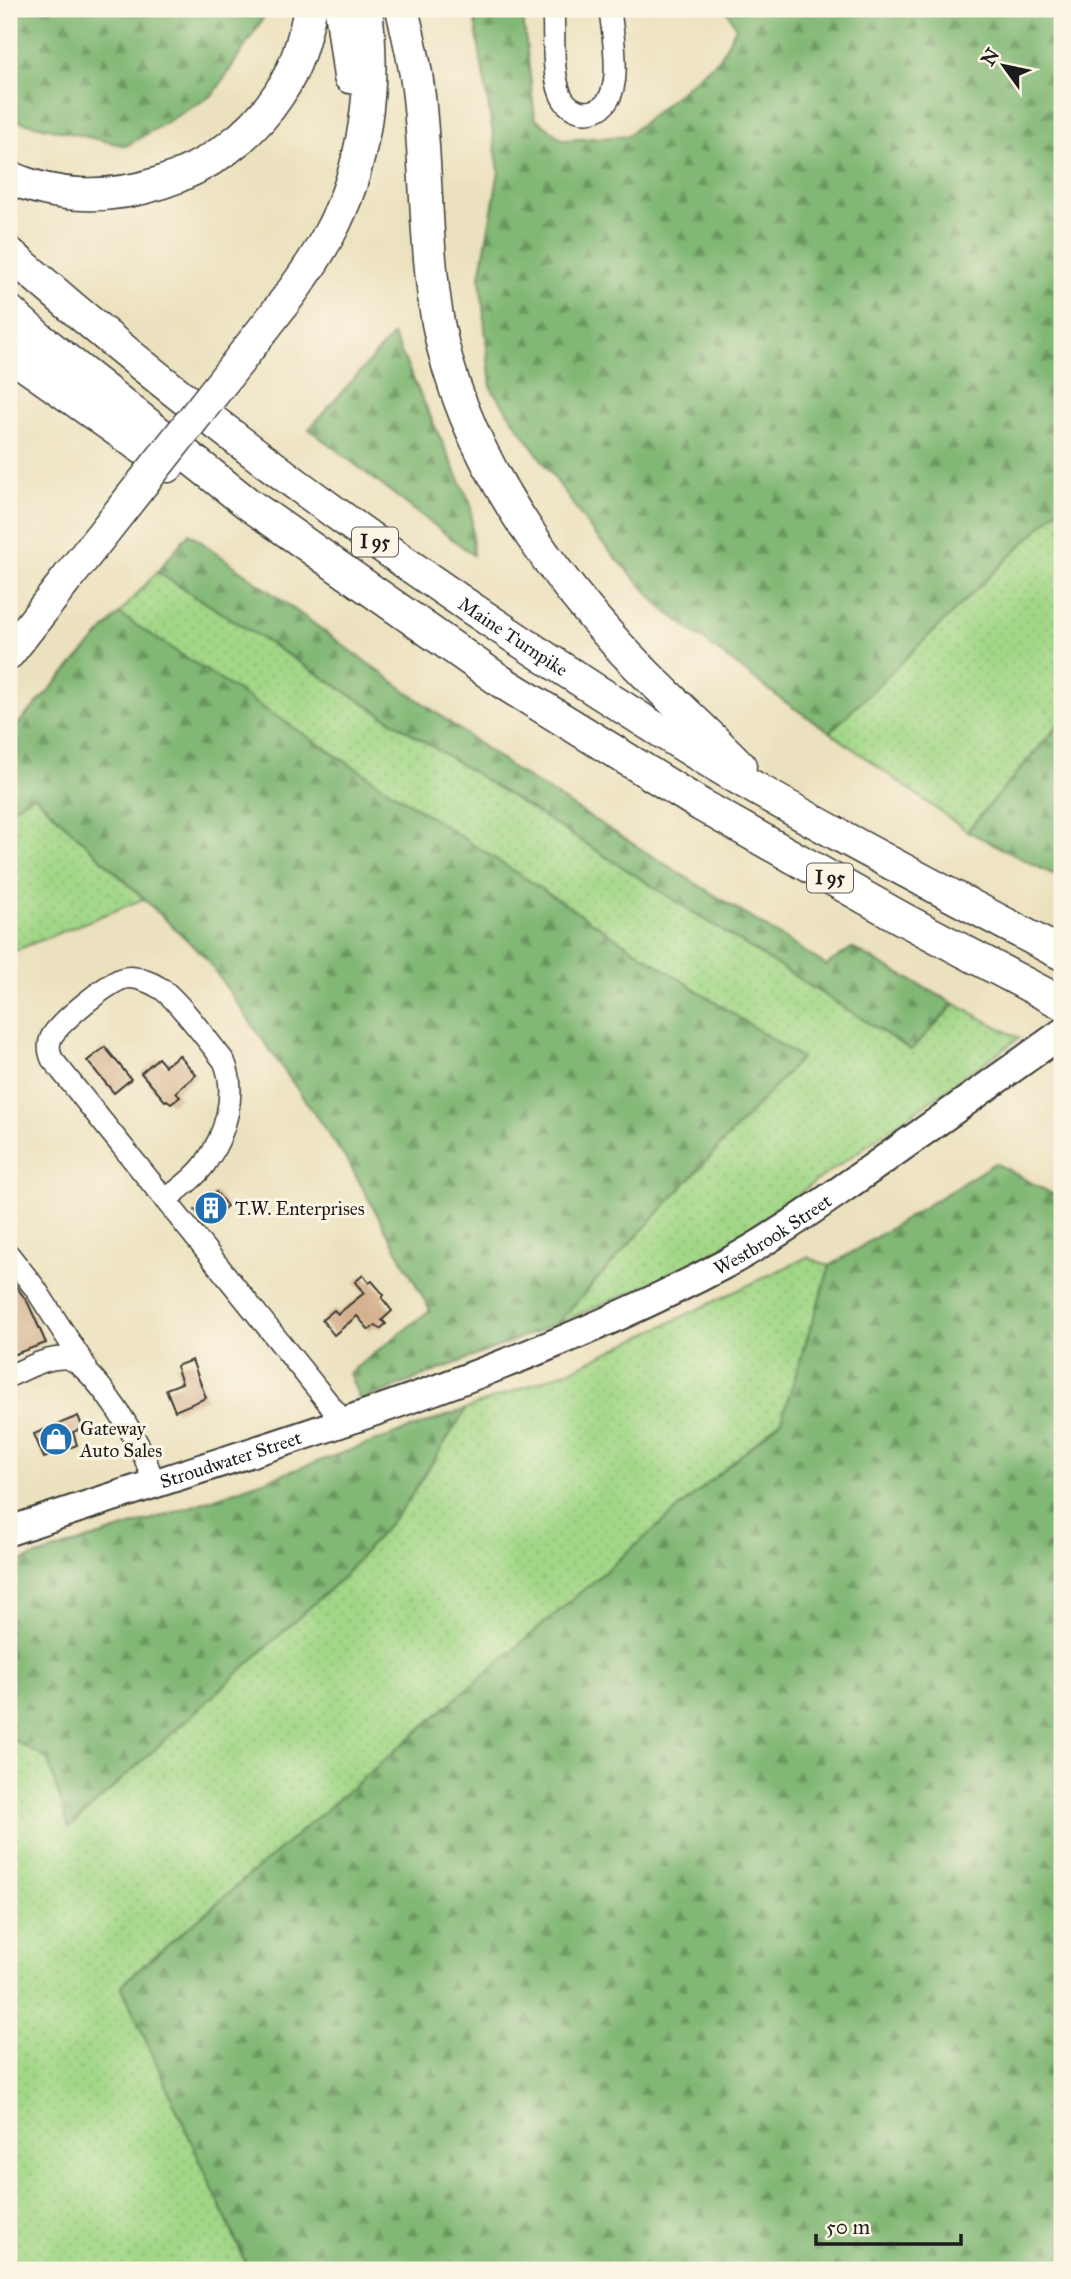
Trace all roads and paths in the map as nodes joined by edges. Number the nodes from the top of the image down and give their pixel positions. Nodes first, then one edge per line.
1 (310, 9) edge
2 (341, 9) edge
3 (366, 9) edge
4 (402, 9) edge
5 (554, 9) edge
6 (610, 9) edge
7 (9, 177) edge
8 (9, 253) edge
9 (9, 311) edge
10 (9, 354) edge
11 (231, 357) junction
12 (247, 503) junction
13 (64, 570) junction
14 (9, 629) edge
15 (9, 653) edge
16 (768, 794) junction
17 (1062, 954) edge
18 (1062, 1003) edge
19 (1062, 1032) edge
20 (165, 1200) junction
21 (9, 1255) edge
22 (87, 1369) junction
23 (9, 1376) edge
24 (451, 1383) joint
25 (343, 1421) junction
26 (154, 1483) junction
27 (9, 1531) edge

1 - 7 highway
2 - 11 highway
3 - 11 highway
4 - 16 highway
5 - 6 lane
8 - 16 highway, Maine Turnpike / I 95
9 - 12 highway, I 95
10 - 12 highway
11 - 13 highway
12 - 18 highway, I 95
13 - 14 highway
13 - 15 highway
16 - 17 highway, Maine Turnpike / I 95
19 - 24 main road, Westbrook Street
20 - 20 lane
20 - 25 lane
21 - 22 lane
22 - 23 lane
22 - 26 lane
24 - 25 main road, Stroudwater Street
25 - 26 main road, Stroudwater Street
26 - 27 main road, Stroudwater Street

